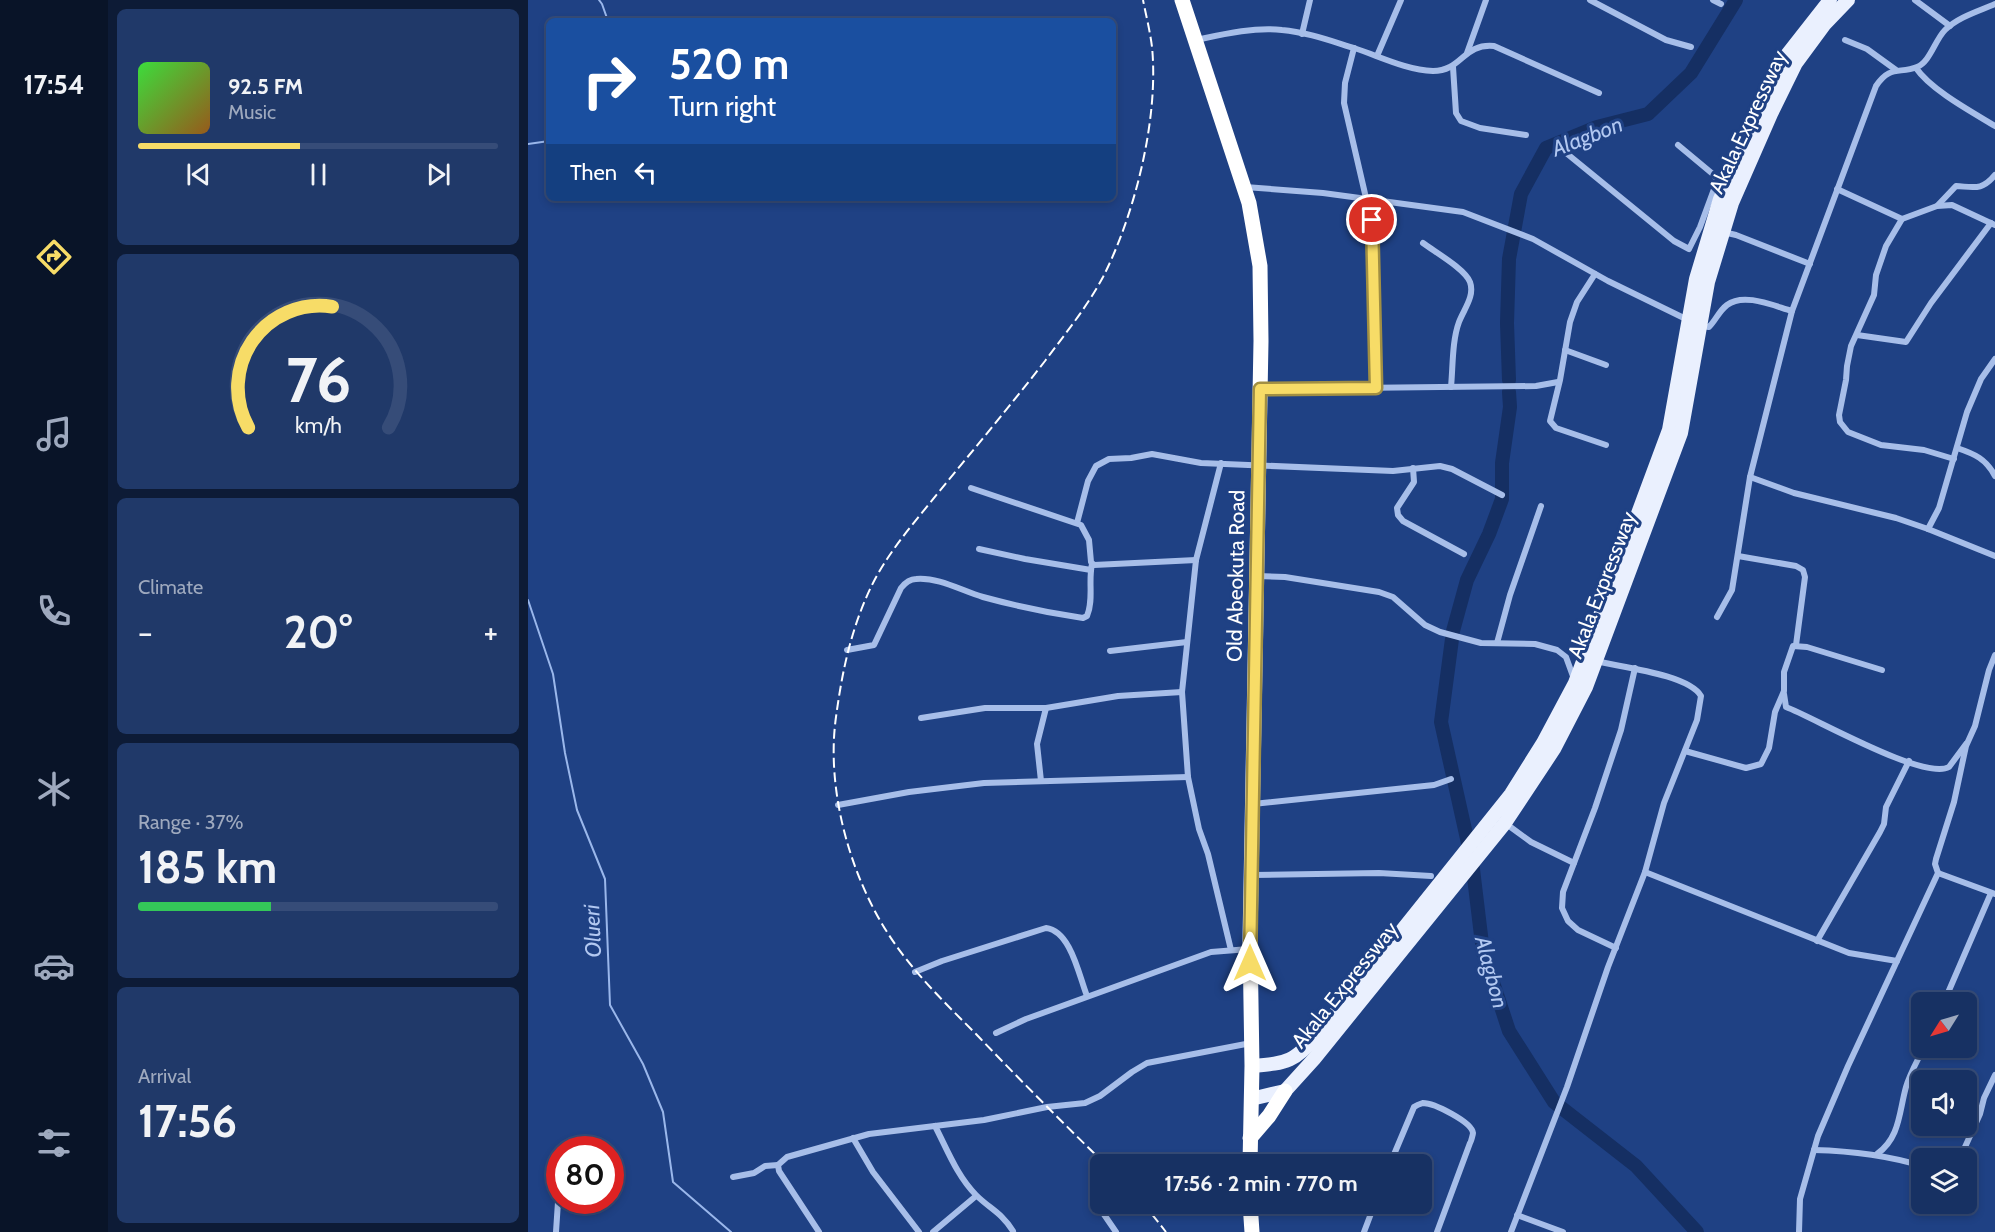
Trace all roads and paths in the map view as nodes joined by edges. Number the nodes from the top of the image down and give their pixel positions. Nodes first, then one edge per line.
1 (1182, 0) edge
2 (1310, 0) edge
3 (1401, 0) edge
4 (1486, 0) edge
5 (1590, 0) edge
6 (1713, 0) edge
7 (1830, 0) edge
8 (1848, 0) edge
9 (1915, 0) edge
10 (1721, 4) dead end
11 (1995, 4) edge
12 (1950, 26) junction
13 (1302, 34) junction
14 (1196, 40) junction
15 (1845, 40) dead end
16 (1691, 47) dead end
17 (1354, 48) junction
18 (1467, 53) junction
19 (1377, 56) junction
20 (1453, 67) junction
21 (1916, 68) junction
22 (1896, 70) junction
23 (1599, 93) dead end
24 (1765, 111) junction
25 (1995, 126) edge
26 (1526, 135) dead end
27 (1678, 146) dead end
28 (1560, 148) dead end
29 (1995, 175) edge
30 (1244, 187) junction
31 (1837, 189) junction
32 (1369, 199) junction
33 (1937, 206) junction
34 (1902, 219) junction
35 (1993, 224) edge
36 (1723, 232) junction
37 (1424, 243) dead end
38 (1689, 249) junction
39 (1702, 257) junction
40 (1810, 264) junction
41 (1595, 274) junction
42 (1792, 311) junction
43 (1694, 324) junction
44 (1857, 335) junction
45 (1565, 350) junction
46 (1995, 359) edge
47 (1606, 365) dead end
48 (1558, 382) junction
49 (1451, 387) junction
50 (1376, 388) junction
51 (1260, 389) junction
52 (1606, 445) dead end
53 (1958, 448) junction
54 (1954, 459) junction
55 (1221, 463) junction
56 (1258, 464) junction
57 (1413, 468) junction
58 (1995, 476) edge
59 (1750, 477) junction
60 (970, 488) dead end
61 (1502, 495) dead end
62 (1541, 506) dead end
63 (1077, 523) junction
64 (1928, 529) junction
65 (979, 549) dead end
66 (1464, 554) dead end
67 (1737, 556) junction
68 (1995, 556) edge
69 (1196, 560) junction
70 (1092, 567) junction
71 (1257, 576) junction
72 (1717, 617) dead end
73 (1186, 642) junction
74 (1497, 643) junction
75 (1796, 645) junction
76 (847, 650) dead end
77 (1110, 651) dead end
78 (1995, 655) edge
79 (1596, 662) junction
80 (1635, 668) junction
81 (1882, 670) dead end
82 (1580, 685) junction
83 (1784, 691) junction
84 (1182, 692) junction
85 (1046, 708) junction
86 (921, 718) dead end
87 (1968, 741) junction
88 (1685, 751) junction
89 (1909, 761) junction
90 (1188, 777) junction
91 (1451, 779) dead end
92 (1041, 781) junction
93 (1252, 804) junction
94 (838, 805) dead end
95 (1505, 824) junction
96 (1480, 845) junction
97 (1574, 863) junction
98 (1462, 865) junction
99 (1645, 872) junction
100 (1938, 873) junction
101 (1251, 875) junction
102 (1431, 876) dead end
103 (1993, 894) edge
104 (1817, 940) junction
105 (1616, 948) junction
106 (1250, 949) junction
107 (1231, 950) junction
108 (1897, 961) junction
109 (915, 972) dead end
110 (1949, 992) edge
111 (1087, 996) junction
112 (996, 1033) dead end
113 (1251, 1043) junction
114 (1919, 1058) edge
115 (1252, 1066) junction
116 (1995, 1075) edge
117 (1285, 1090) junction
118 (1251, 1099) junction
119 (935, 1126) junction
120 (853, 1138) junction
121 (1250, 1138) junction
122 (1965, 1148) edge
123 (1814, 1150) junction
124 (1250, 1154) edge
125 (1394, 1154) edge
126 (1877, 1154) junction
127 (1911, 1163) edge
128 (778, 1165) junction
129 (733, 1177) dead end
130 (976, 1196) junction
131 (557, 1214) edge
132 (1103, 1214) edge
133 (1251, 1214) edge
134 (1371, 1214) edge
135 (1517, 1215) junction
136 (1013, 1231) edge
137 (556, 1232) edge
138 (819, 1232) edge
139 (919, 1232) edge
140 (933, 1232) edge
141 (1116, 1232) edge
142 (1252, 1232) edge
143 (1364, 1232) edge
144 (1437, 1232) edge
145 (1511, 1232) edge
146 (1563, 1232) edge
147 (1799, 1232) edge

1 - 14 highway, Old Abeokuta Road
2 - 13 street
3 - 19 street
4 - 18 street
5 - 16 street
6 - 10 street
7 - 24 main road, Akala Expressway
8 - 24 main road, Akala Expressway
9 - 12 street
11 - 12 street
12 - 21 street
13 - 14 street
13 - 17 street
14 - 30 highway, Old Abeokuta Road
15 - 22 street
17 - 19 street
17 - 32 street
18 - 20 street
18 - 23 street
19 - 20 street
20 - 26 street
21 - 22 street
21 - 25 street
22 - 31 street
24 - 36 main road, Akala Expressway
24 - 39 main road, Akala Expressway
27 - 38 street
28 - 38 street
29 - 33 street
30 - 32 street
30 - 51 highway, Old Abeokuta Road
31 - 34 street
31 - 40 street
32 - 41 street
32 - 50 street
33 - 34 street
33 - 35 street
34 - 44 street
35 - 44 street
36 - 40 street
36 - 43 main road, Akala Expressway
37 - 49 street
38 - 39 street
39 - 43 main road, Akala Expressway
40 - 42 street
41 - 43 street
41 - 45 street
42 - 43 street
42 - 59 street
43 - 79 main road, Akala Expressway
43 - 82 main road, Akala Expressway
44 - 54 street
45 - 47 street
45 - 48 street
46 - 53 street
48 - 49 street
48 - 52 street
49 - 50 street
50 - 51 street
51 - 56 highway, Old Abeokuta Road
53 - 54 street
53 - 58 street
54 - 64 street
55 - 56 street
55 - 63 street
55 - 69 street
56 - 57 street
56 - 71 highway, Old Abeokuta Road
57 - 61 street
57 - 66 street
59 - 64 street
59 - 67 street
60 - 63 street
62 - 74 street
63 - 70 street
64 - 68 street
65 - 70 street
67 - 72 street
67 - 75 street
69 - 70 street
69 - 73 street
70 - 76 street
71 - 74 street
71 - 93 highway, Old Abeokuta Road
73 - 77 street
73 - 84 street
74 - 82 street
75 - 81 street
75 - 83 street
78 - 87 street
79 - 80 street
79 - 82 main road, Akala Expressway
80 - 88 street
80 - 97 street
82 - 95 main road, Akala Expressway
82 - 96 main road, Akala Expressway
83 - 88 street
83 - 89 street
84 - 85 street
84 - 90 street
85 - 86 street
85 - 92 street
87 - 89 street
87 - 100 street
88 - 99 street
89 - 104 street
90 - 92 street
90 - 107 street
91 - 93 street
92 - 94 street
93 - 101 highway, Old Abeokuta Road
95 - 96 main road, Akala Expressway
95 - 97 street
96 - 98 main road, Akala Expressway
97 - 105 street
98 - 115 main road, Akala Expressway
98 - 117 main road, Akala Expressway
99 - 104 street
99 - 105 street
100 - 103 street
100 - 108 street
101 - 102 street
101 - 106 highway, Old Abeokuta Road
103 - 110 street
104 - 108 street
105 - 135 street
106 - 107 street
106 - 113 highway, Old Abeokuta Road
107 - 111 street
108 - 123 street
109 - 111 street
111 - 112 street
113 - 115 highway, Old Abeokuta Road
113 - 119 street
114 - 126 street
115 - 118 highway, Old Abeokuta Road
116 - 122 street
117 - 118 main road
117 - 121 highway
118 - 121 highway, Old Abeokuta Road
119 - 120 street
119 - 130 street
120 - 128 street
120 - 139 street
121 - 124 highway, Old Abeokuta Road
123 - 126 street
123 - 147 street
125 - 144 street
126 - 127 street
128 - 129 street
128 - 138 street
130 - 136 street
130 - 140 street
131 - 137 street
132 - 141 street
133 - 142 highway
134 - 143 street
135 - 145 street
135 - 146 street

